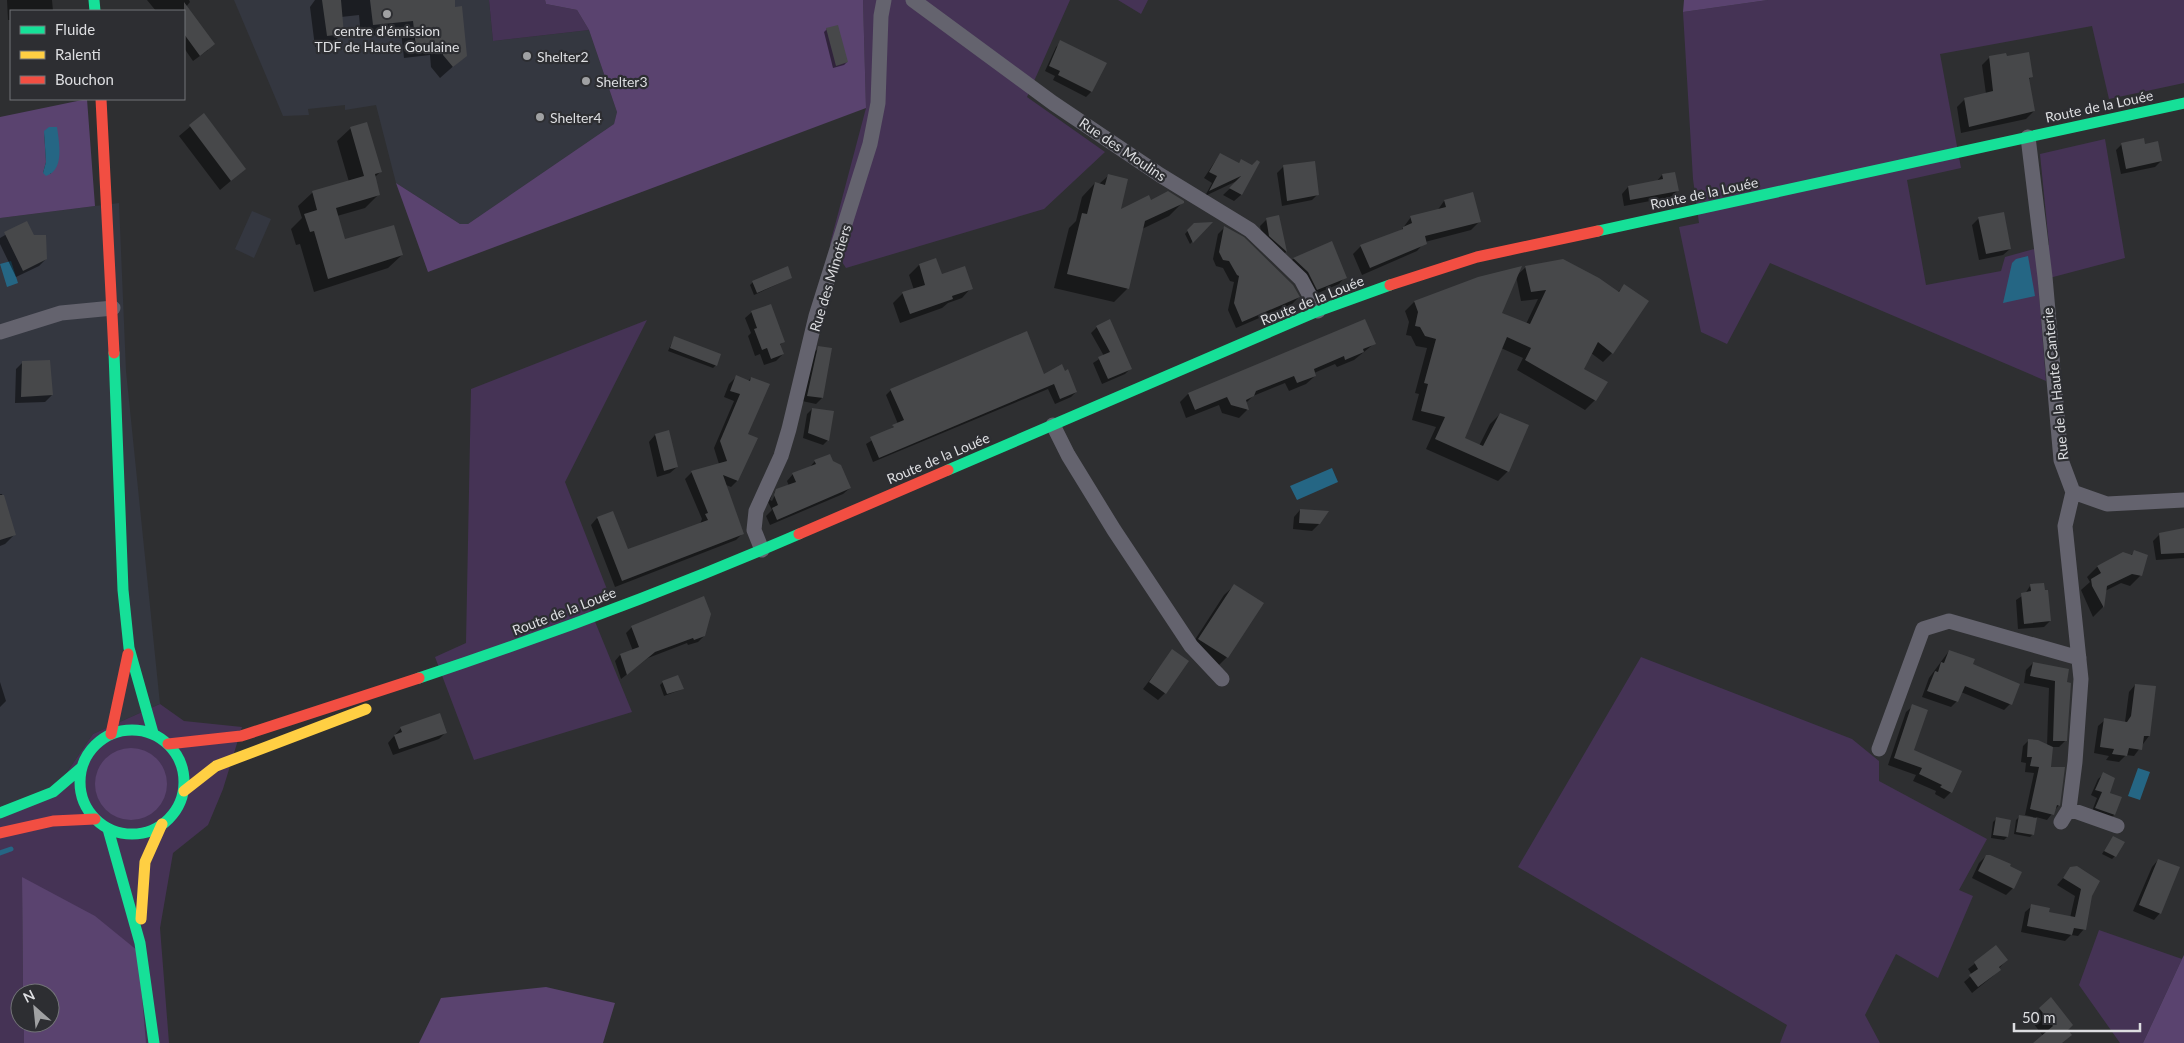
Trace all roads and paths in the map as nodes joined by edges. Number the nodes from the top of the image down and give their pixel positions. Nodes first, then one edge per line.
1 (884, 0) edge
2 (912, 0) edge
3 (101, 100) edge
4 (2184, 103) edge
5 (2028, 137) junction
6 (113, 308) junction
7 (1318, 312) junction
8 (0, 332) edge
9 (1053, 425) junction
10 (2073, 492) junction
11 (2184, 500) edge
12 (762, 550) junction
13 (129, 648) junction
14 (492, 654) junction
15 (2079, 658) junction
16 (1222, 679) dead end
17 (111, 734) junction
18 (153, 734) junction
19 (168, 744) junction
20 (1879, 749) dead end
21 (81, 768) junction
22 (184, 791) junction
23 (0, 812) edge
24 (95, 819) junction
25 (162, 824) junction
26 (2117, 826) dead end
27 (108, 829) junction
28 (0, 833) edge
29 (140, 942) junction
30 (154, 1043) edge

1 - 12 street, Rue des Minotiers
2 - 7 street, Rue des Moulins
3 - 6 main road
4 - 5 main road, Route de la Louée
5 - 7 main road, Route de la Louée
5 - 10 street, Rue de la Haute Canterie
6 - 8 street
6 - 13 main road
7 - 9 main road, Route de la Louée
9 - 12 main road, Route de la Louée
9 - 16 street
10 - 11 street
10 - 15 street
12 - 14 main road, Route de la Louée
13 - 17 main road
13 - 18 main road
14 - 19 main road, Route de la Louée
14 - 22 main road, Route de la Louée
15 - 20 street
15 - 26 street
17 - 18 main road
17 - 21 main road
18 - 19 main road
19 - 22 main road
21 - 23 main road
21 - 24 main road
22 - 25 main road
24 - 27 main road
24 - 28 main road
25 - 27 main road
25 - 29 main road
27 - 29 main road
29 - 30 main road

